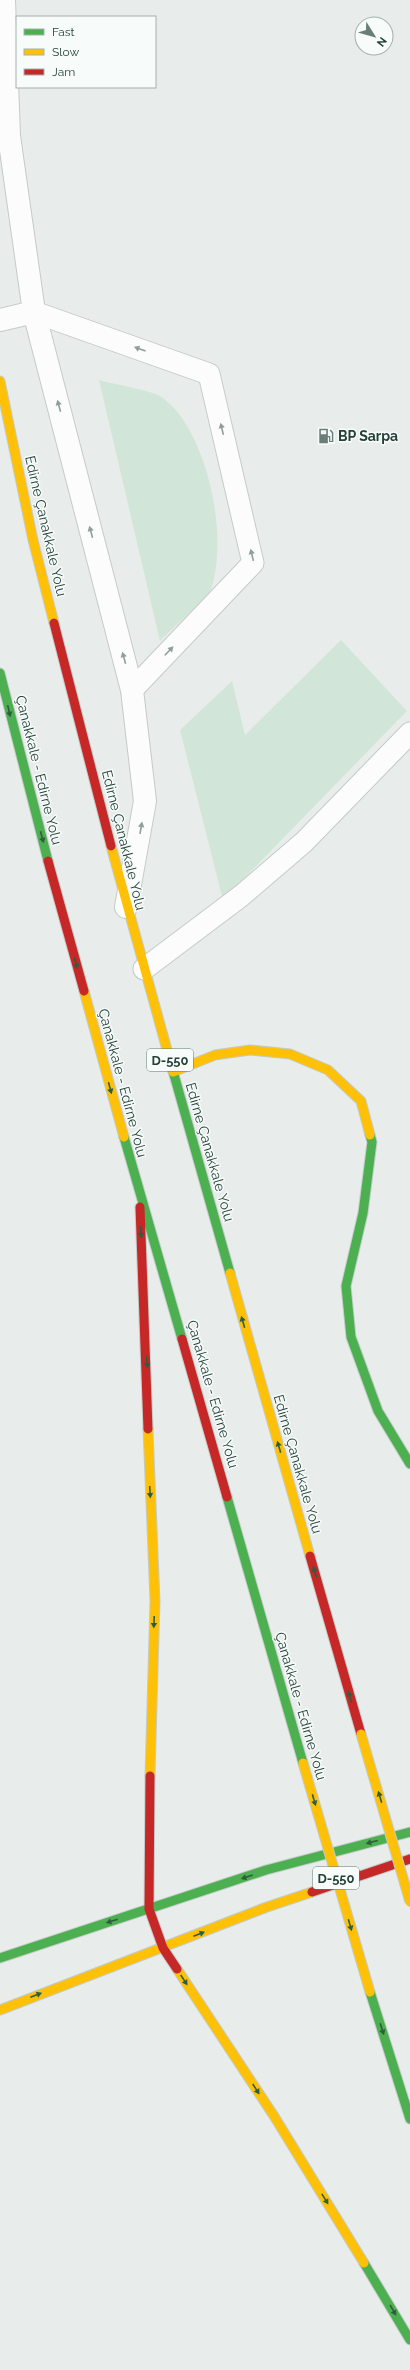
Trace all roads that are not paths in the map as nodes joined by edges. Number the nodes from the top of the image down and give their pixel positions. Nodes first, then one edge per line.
1 (4, 0) edge
2 (34, 312) junction
3 (0, 320) edge
4 (0, 381) edge
5 (0, 673) edge
6 (132, 690) junction
7 (410, 733) edge
8 (126, 907) junction
9 (144, 969) junction
10 (173, 1072) junction
11 (139, 1193) junction
12 (410, 1464) edge
13 (410, 1832) edge
14 (410, 1859) edge
15 (410, 1902) edge
16 (149, 1909) junction
17 (163, 1948) junction
18 (0, 1958) edge
19 (0, 2010) edge
20 (410, 2119) edge
21 (410, 2340) edge

1 - 2 street
2 - 3 street
6 -> 2 street
6 -> 2 lane
4 - 8 main road, Edirne Çanakkale Yolu / D-550
5 -> 11 main road, Çanakkale - Edirne Yolu / D-550
8 -> 6 street
7 - 9 lane
8 - 9 main road, Edirne Çanakkale Yolu / D-550
9 - 10 main road, Edirne Çanakkale Yolu / D-550
10 - 12 main road
15 -> 10 main road, Edirne Çanakkale Yolu / D-550, bridge
11 -> 16 main road
11 -> 20 main road, Çanakkale - Edirne Yolu / D-550, bridge
13 -> 16 main road
17 -> 14 main road
16 - 17 main road
16 -> 18 main road
19 -> 17 main road
17 -> 21 main road

